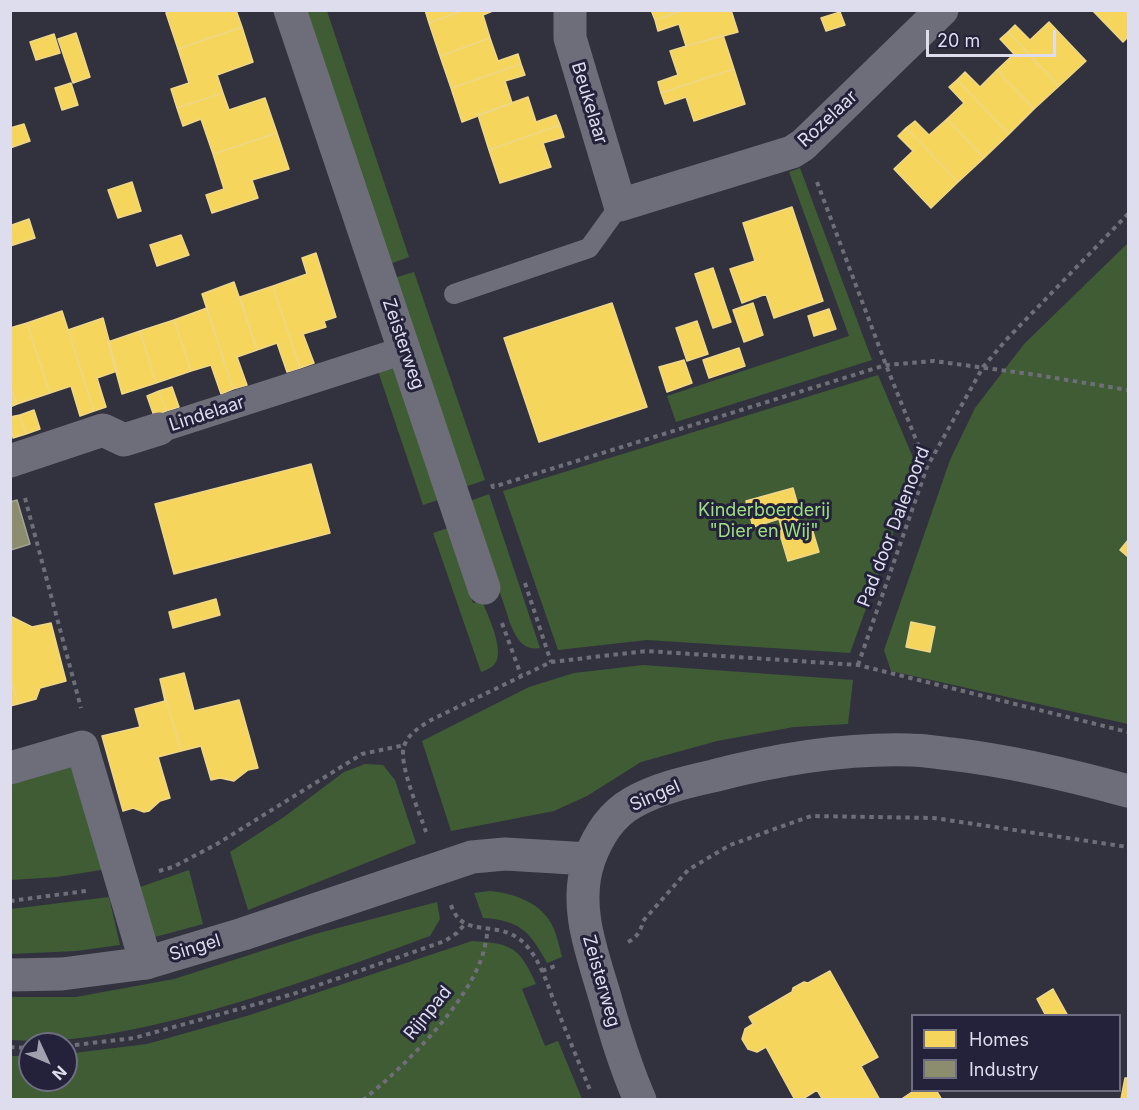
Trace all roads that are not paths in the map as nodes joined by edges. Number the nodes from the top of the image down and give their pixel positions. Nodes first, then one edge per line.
1 (290, 10) edge
2 (570, 10) edge
3 (942, 10) edge
4 (619, 200) junction
5 (454, 294) dead end
6 (405, 350) junction
7 (159, 429) joint
8 (12, 461) edge
9 (484, 588) road end
10 (10, 768) edge
11 (1128, 790) edge
12 (589, 859) junction
13 (146, 963) junction
14 (10, 975) edge
15 (640, 1100) edge

1 - 6 street, Zeisterweg
2 - 4 street, Beukelaar
3 - 4 street, Rozelaar
4 - 5 lane
6 - 7 street, Lindelaar
6 - 9 street, Zeisterweg
7 - 8 street, Lindelaar
10 - 13 street, Singel
11 - 12 street, Singel
12 - 13 street, Singel
12 - 15 street, Zeisterweg
13 - 14 street, Singel

